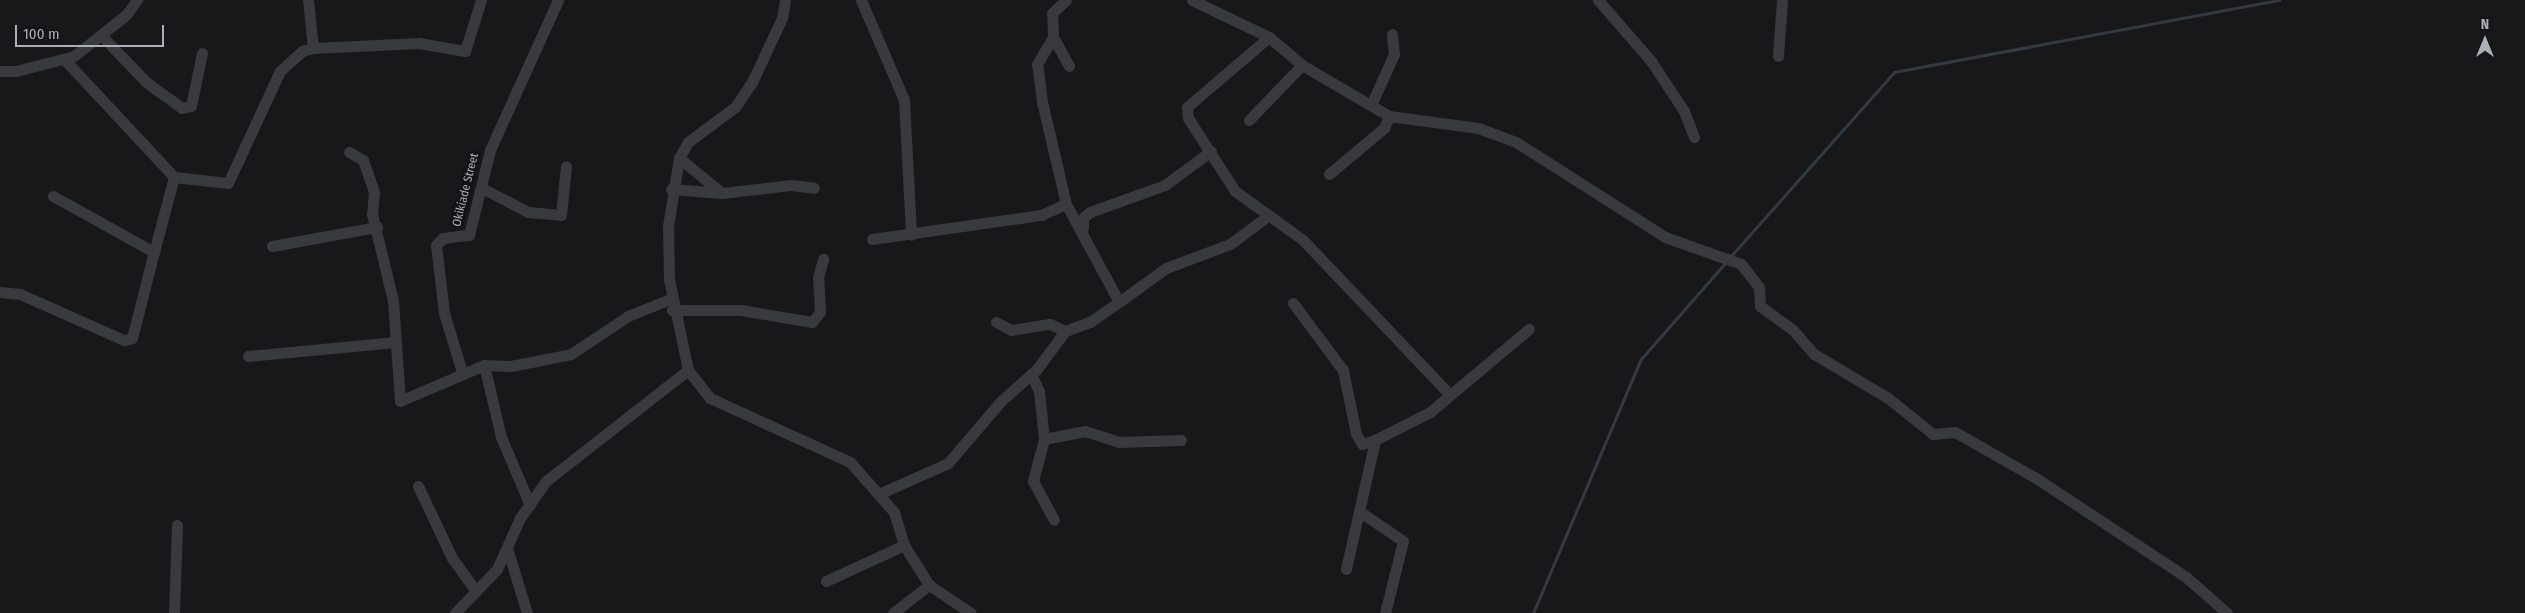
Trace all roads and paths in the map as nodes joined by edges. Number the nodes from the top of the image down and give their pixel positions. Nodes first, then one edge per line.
1 (137, 0) edge
2 (308, 0) edge
3 (482, 0) edge
4 (558, 0) edge
5 (785, 0) edge
6 (861, 0) edge
7 (1066, 0) edge
8 (1192, 0) edge
9 (1598, 0) edge
10 (1782, 0) edge
11 (1392, 34) dead end
12 (101, 35) junction
13 (1053, 37) junction
14 (1269, 37) junction
15 (313, 48) junction
16 (202, 53) dead end
17 (1778, 56) dead end
18 (64, 59) junction
19 (1302, 65) junction
20 (1069, 66) dead end
21 (0, 71) edge
22 (1372, 105) junction
23 (1389, 116) junction
24 (1249, 120) dead end
25 (1694, 137) dead end
26 (349, 152) dead end
27 (1211, 152) junction
28 (678, 158) junction
29 (566, 166) dead end
30 (1329, 174) dead end
31 (174, 177) junction
32 (482, 188) junction
33 (814, 188) dead end
34 (671, 189) junction
35 (722, 194) junction
36 (53, 196) dead end
37 (1066, 204) junction
38 (1268, 216) junction
39 (377, 227) junction
40 (1083, 228) junction
41 (910, 235) junction
42 (872, 239) dead end
43 (272, 246) dead end
44 (154, 252) junction
45 (823, 259) dead end
46 (0, 292) edge
47 (1119, 302) junction
48 (1293, 303) dead end
49 (671, 305) junction
50 (996, 322) dead end
51 (1529, 329) dead end
52 (1065, 331) junction
53 (395, 342) junction
54 (248, 356) dead end
55 (484, 365) junction
56 (688, 370) junction
57 (462, 372) junction
58 (1031, 374) junction
59 (1448, 393) junction
60 (1044, 439) junction
61 (1181, 440) dead end
62 (1375, 440) junction
63 (418, 486) dead end
64 (881, 493) junction
65 (530, 505) junction
66 (1359, 511) junction
67 (1054, 520) dead end
68 (177, 525) dead end
69 (904, 545) junction
70 (508, 552) junction
71 (1346, 569) dead end
72 (826, 580) dead end
73 (929, 585) junction
74 (476, 591) junction
75 (174, 613) edge
76 (455, 613) edge
77 (527, 613) edge
78 (893, 613) edge
79 (971, 613) edge
80 (1385, 613) edge
81 (2227, 613) edge

1 - 12 street
2 - 15 street
3 - 15 street
4 - 32 street, Okikiade Street
5 - 28 street
6 - 41 street
7 - 13 street
8 - 14 street
9 - 25 street
10 - 17 street
11 - 22 street
12 - 16 street
12 - 18 street
13 - 20 street
13 - 37 street
14 - 19 street
14 - 27 street
15 - 31 street
18 - 21 street
18 - 31 street
19 - 22 street
19 - 24 street
22 - 23 street
23 - 30 street
23 - 81 street
26 - 39 street
27 - 38 street
27 - 40 street
28 - 34 street
28 - 35 street
29 - 32 street
31 - 44 street
32 - 57 street, Okikiade Street
33 - 35 street
34 - 35 street
34 - 49 street
36 - 44 street
37 - 40 street
37 - 41 street
38 - 47 street
38 - 59 street
39 - 43 street
39 - 53 street
40 - 47 street
41 - 42 street
44 - 46 street
45 - 49 street
47 - 52 street
48 - 62 street
49 - 55 street
49 - 56 street
50 - 52 street
51 - 59 street
52 - 58 street
53 - 54 street
53 - 57 street
55 - 57 street
55 - 65 street
56 - 64 street
56 - 65 street
58 - 60 street
58 - 64 street
59 - 62 street
60 - 61 street
60 - 67 street
62 - 66 street
63 - 74 street
64 - 69 street
65 - 70 street
66 - 71 street
66 - 80 street
68 - 75 street
69 - 72 street
69 - 73 street
70 - 74 street
70 - 77 street
73 - 78 street
73 - 79 street
74 - 76 street

